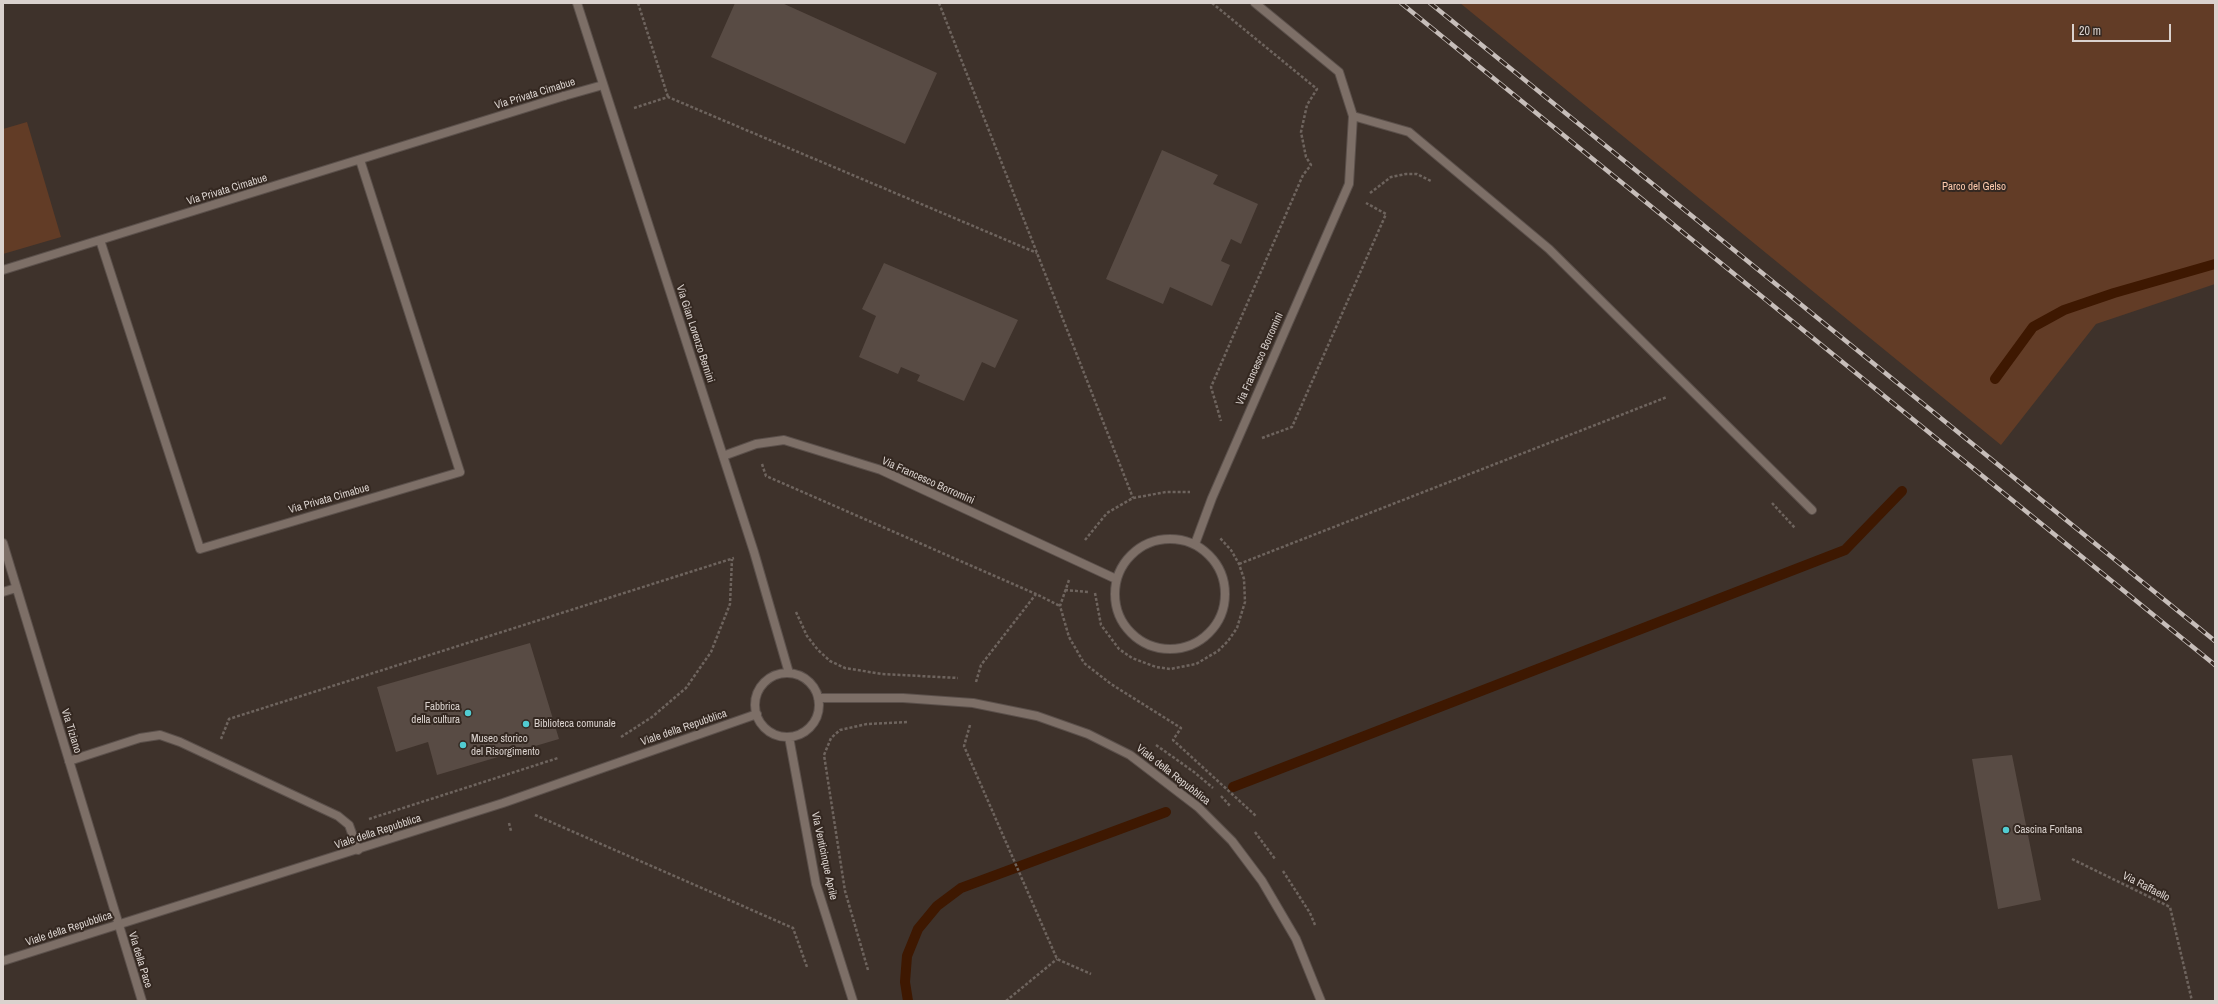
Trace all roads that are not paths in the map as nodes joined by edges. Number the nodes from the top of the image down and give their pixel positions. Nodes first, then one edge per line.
1 (577, 3) edge
2 (1255, 3) edge
3 (603, 85) junction
4 (1353, 116) junction
5 (360, 160) junction
6 (100, 240) junction
7 (3, 270) edge
8 (723, 456) junction
9 (1812, 510) dead end
10 (3, 544) edge
11 (1195, 544) junction
12 (1116, 579) junction
13 (16, 588) junction
14 (3, 592) edge
15 (789, 673) junction
16 (818, 698) junction
17 (757, 714) junction
18 (789, 737) junction
19 (69, 761) junction
20 (358, 850) junction
21 (118, 925) junction
22 (3, 962) edge
23 (142, 1001) edge
24 (853, 1001) edge
25 (1321, 1001) edge

1 - 3 street, Via Gian Lorenzo Bernini
2 - 4 street
3 - 5 street, Via Privata Cimabue
3 - 8 street, Via Gian Lorenzo Bernini
4 - 9 street
4 - 11 street, Via Francesco Borromini
5 - 6 street, Via Privata Cimabue
5 - 6 street, Via Privata Cimabue
6 - 7 street, Via Privata Cimabue
8 - 12 street, Via Francesco Borromini
8 - 15 street, Via Gian Lorenzo Bernini
10 - 13 street, Via Tiziano
11 - 12 street
11 - 12 street
13 - 14 street
13 - 19 street, Via Tiziano
15 - 16 street
15 - 17 street
16 - 18 street
16 - 25 street, Viale della Repubblica
17 - 18 street
17 - 20 street, Viale della Repubblica
18 - 24 street, Via Venticinque Aprile
19 - 20 street
19 - 21 street, Via Tiziano
20 - 21 street, Viale della Repubblica
21 - 22 street, Viale della Repubblica
21 - 23 street, Via della Pace

